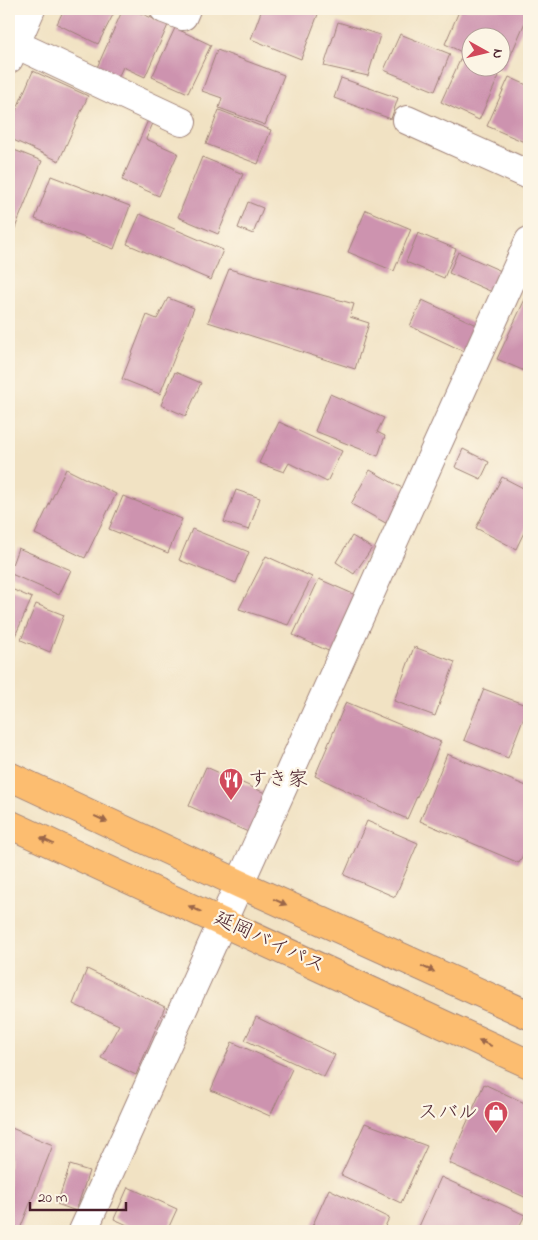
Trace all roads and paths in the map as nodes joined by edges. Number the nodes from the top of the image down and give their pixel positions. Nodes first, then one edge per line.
1 (31, 9) edge
2 (164, 9) edge
3 (186, 9) edge
4 (11, 48) edge
5 (408, 120) dead end
6 (182, 122) dead end
7 (529, 175) edge
8 (529, 241) edge
9 (523, 273) edge
10 (9, 776) edge
11 (9, 824) edge
12 (240, 884) junction
13 (222, 922) junction
14 (529, 1015) edge
15 (529, 1064) edge
16 (83, 1231) edge

1 - 4 street
2 - 3 street
4 - 6 street
5 - 7 street
8 - 9 street
9 - 12 street
10 -> 12 highway, 延岡バイパス
13 -> 11 highway, 延岡バイパス
12 - 13 street
12 -> 14 highway, 延岡バイパス
15 -> 13 highway, 延岡バイパス
13 - 16 street

